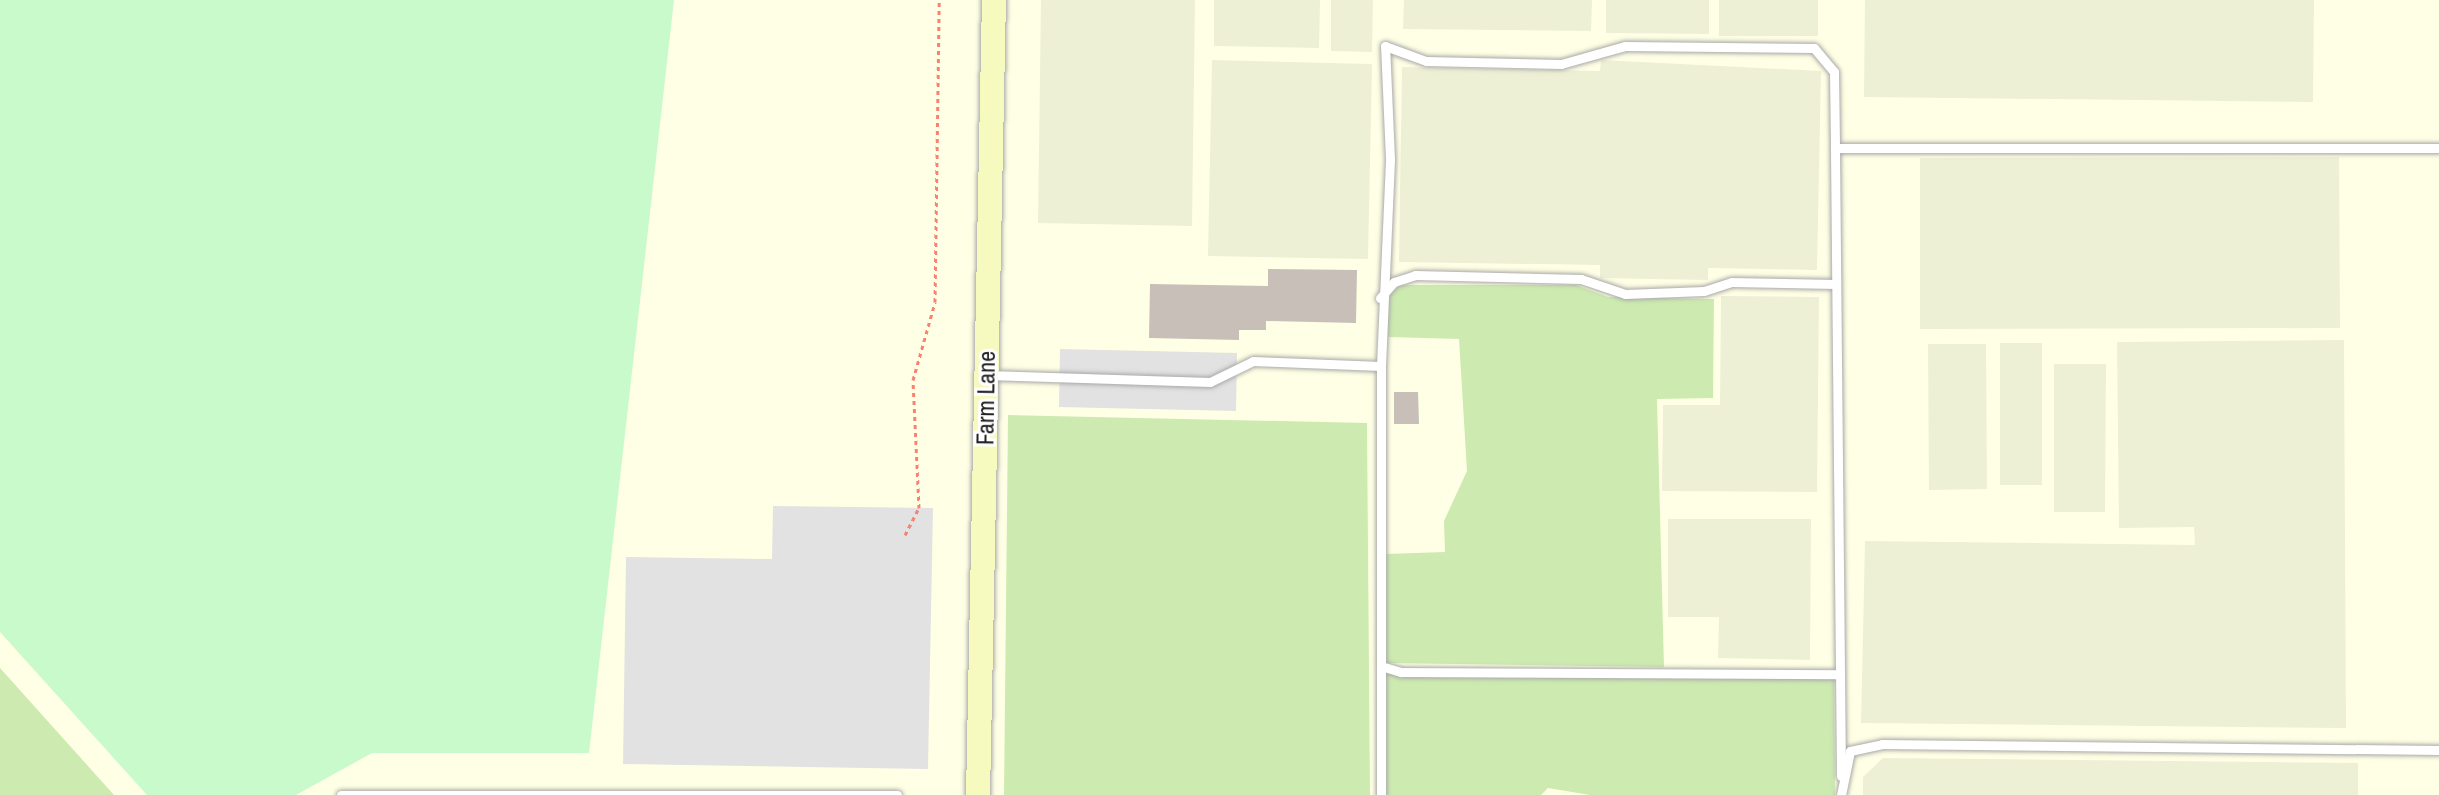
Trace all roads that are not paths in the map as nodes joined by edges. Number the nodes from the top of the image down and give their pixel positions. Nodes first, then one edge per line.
1 (994, 0) edge
2 (1835, 148) junction
3 (2439, 148) edge
4 (1836, 284) junction
5 (1380, 298) junction
6 (1381, 366) junction
7 (987, 375) junction
8 (1381, 666) junction
9 (1840, 674) junction
10 (2439, 750) edge
11 (1841, 776) junction
12 (341, 795) edge
13 (897, 795) edge
14 (978, 795) edge
15 (1381, 795) edge
16 (1841, 795) edge

1 - 7 street, Farm Lane
2 - 3 lane
2 - 4 lane
2 - 5 lane
4 - 5 lane
4 - 9 lane
5 - 6 lane
6 - 7 lane
6 - 8 lane
7 - 14 street, Farm Lane
8 - 9 lane
8 - 15 lane
9 - 11 lane
10 - 11 lane
11 - 16 lane
12 - 13 lane

